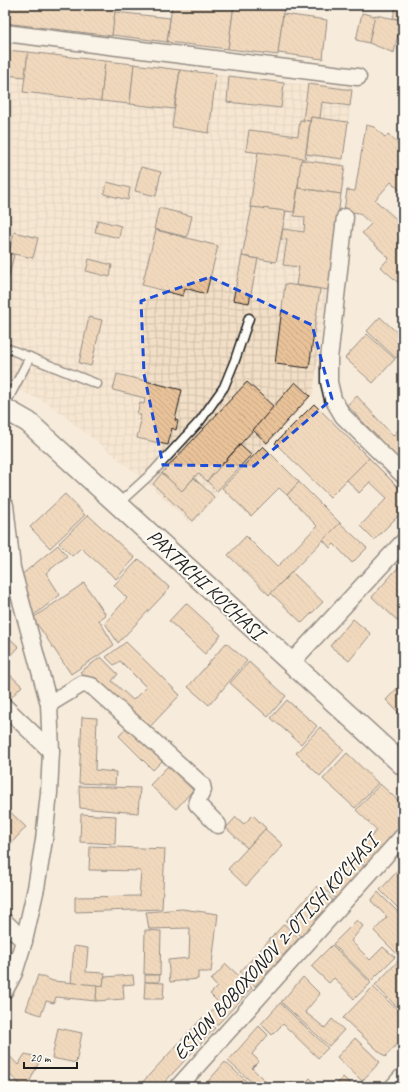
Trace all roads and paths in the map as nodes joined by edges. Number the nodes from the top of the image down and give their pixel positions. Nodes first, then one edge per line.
1 (5, 33) edge
2 (358, 77) dead end
3 (345, 217) dead end
4 (249, 318) dead end
5 (9, 349) dead end
6 (30, 357) junction
7 (98, 384) dead end
8 (5, 405) edge
9 (5, 409) edge
10 (403, 475) edge
11 (118, 504) junction
12 (5, 505) edge
13 (403, 542) edge
14 (291, 663) junction
15 (49, 704) junction
16 (5, 707) edge
17 (51, 751) junction
18 (403, 765) edge
19 (218, 825) dead end
20 (403, 836) edge
21 (5, 922) edge
22 (24, 941) junction
23 (5, 990) edge
24 (403, 1076) edge
25 (178, 1087) edge
26 (393, 1087) edge

1 - 2 street
3 - 10 street
4 - 11 lane
5 - 6 lane
6 - 7 lane
6 - 8 lane
9 - 11 street, PAXTACHI KO'CHASI
11 - 14 street, PAXTACHI KO'CHASI
12 - 15 street
13 - 14 street
14 - 18 street, PAXTACHI KO'CHASI
15 - 17 street
15 - 19 street
16 - 17 street
17 - 22 street
20 - 25 street, ESHON BOBOXONOV 2-O'TISH KO'CHASI
21 - 22 street
22 - 23 street
24 - 26 street

